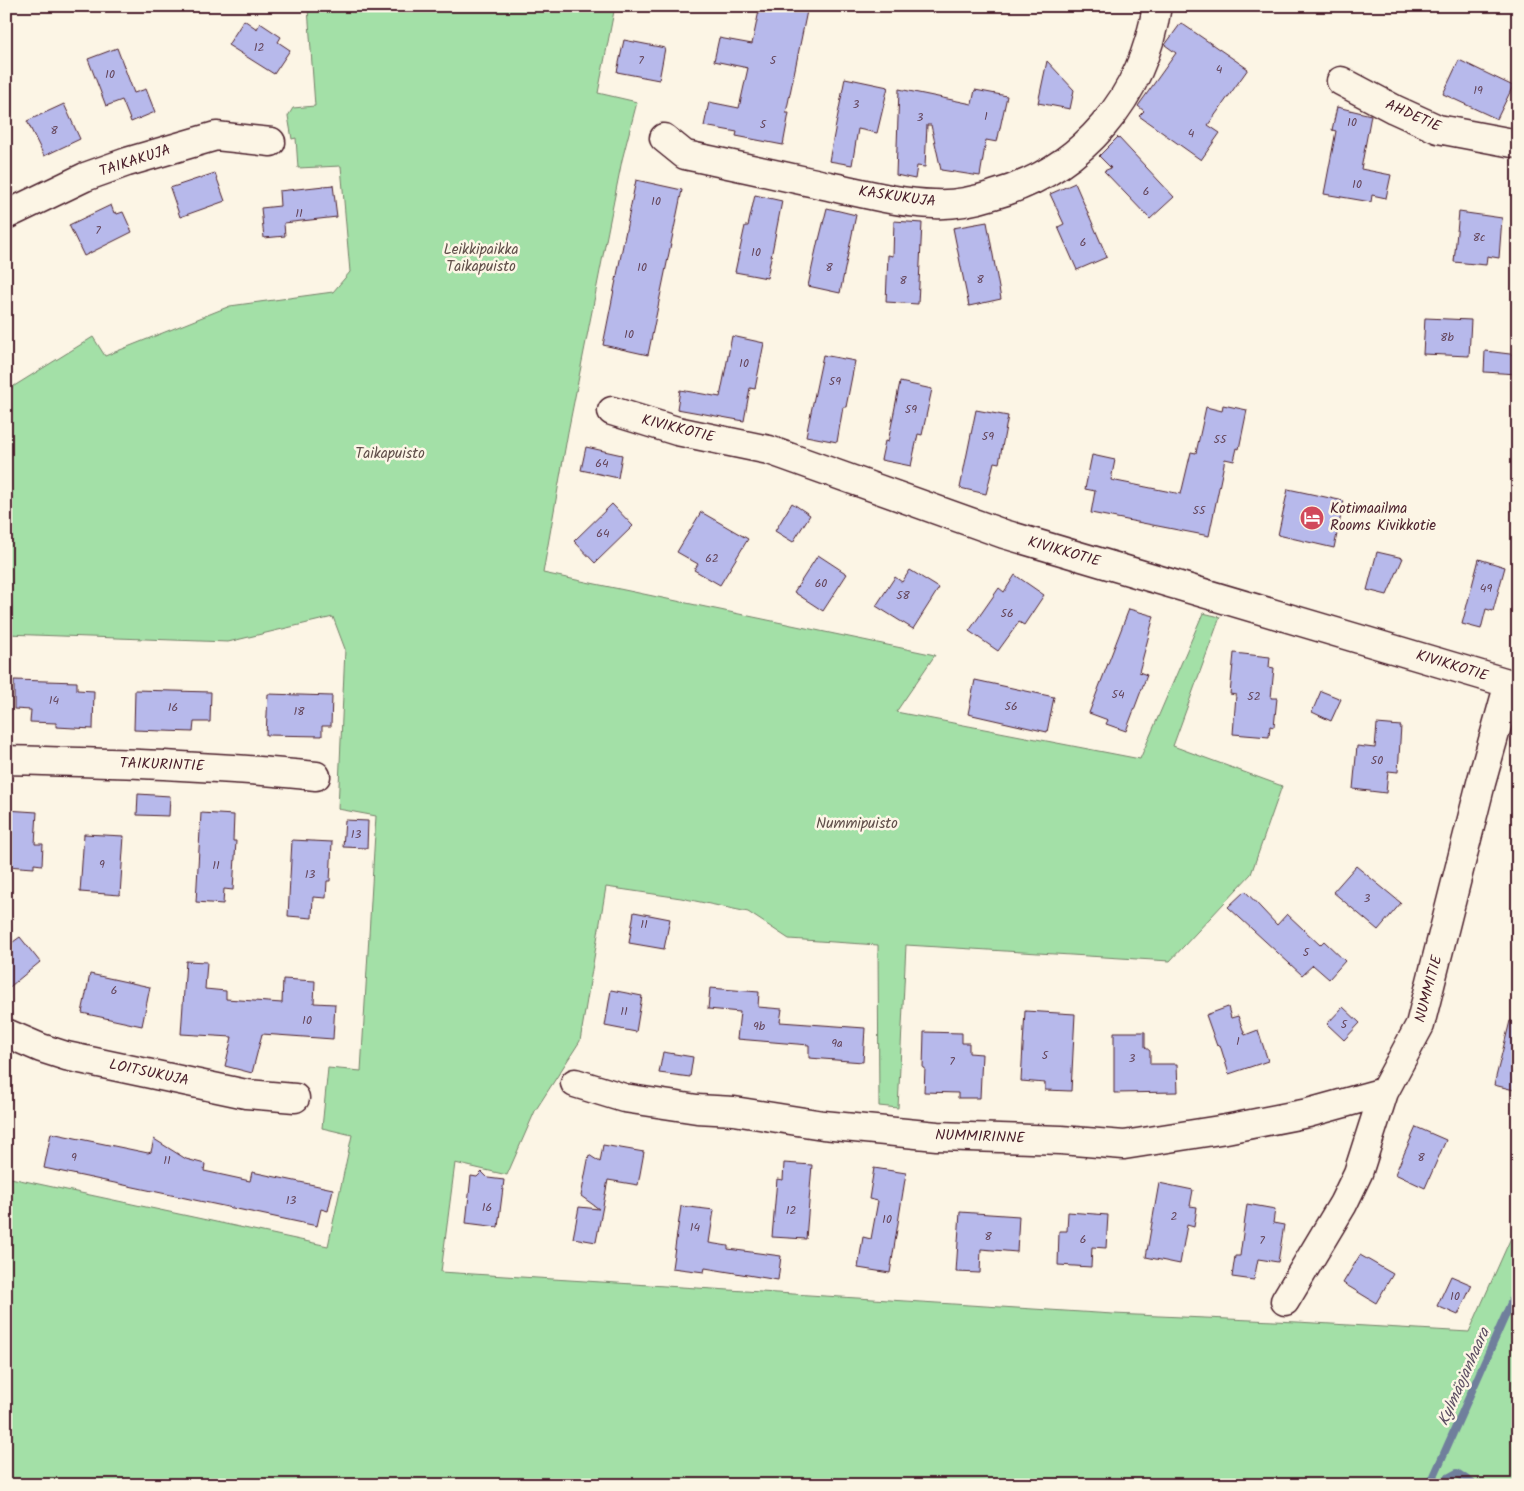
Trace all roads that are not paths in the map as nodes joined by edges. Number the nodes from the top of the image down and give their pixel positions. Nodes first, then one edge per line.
1 (1157, 6) edge
2 (1341, 81) dead end
3 (664, 138) dead end
4 (271, 142) dead end
5 (1518, 144) edge
6 (6, 214) edge
7 (612, 411) dead end
8 (1514, 684) edge
9 (6, 760) edge
10 (316, 776) dead end
11 (6, 1032) edge
12 (575, 1083) dead end
13 (1384, 1092) junction
14 (295, 1098) dead end
15 (1285, 1301) dead end

1 - 3 street, KASKUKUJA
2 - 5 street, AHDETIE
4 - 6 street, TAIKAKUJA
7 - 8 street, KIVIKKOTIE
8 - 13 street, NUMMITIE
9 - 10 street, TAIKURINTIE
11 - 14 street, LOITSUKUJA
12 - 13 street, NUMMIRINNE
13 - 15 street, NUMMITIE

